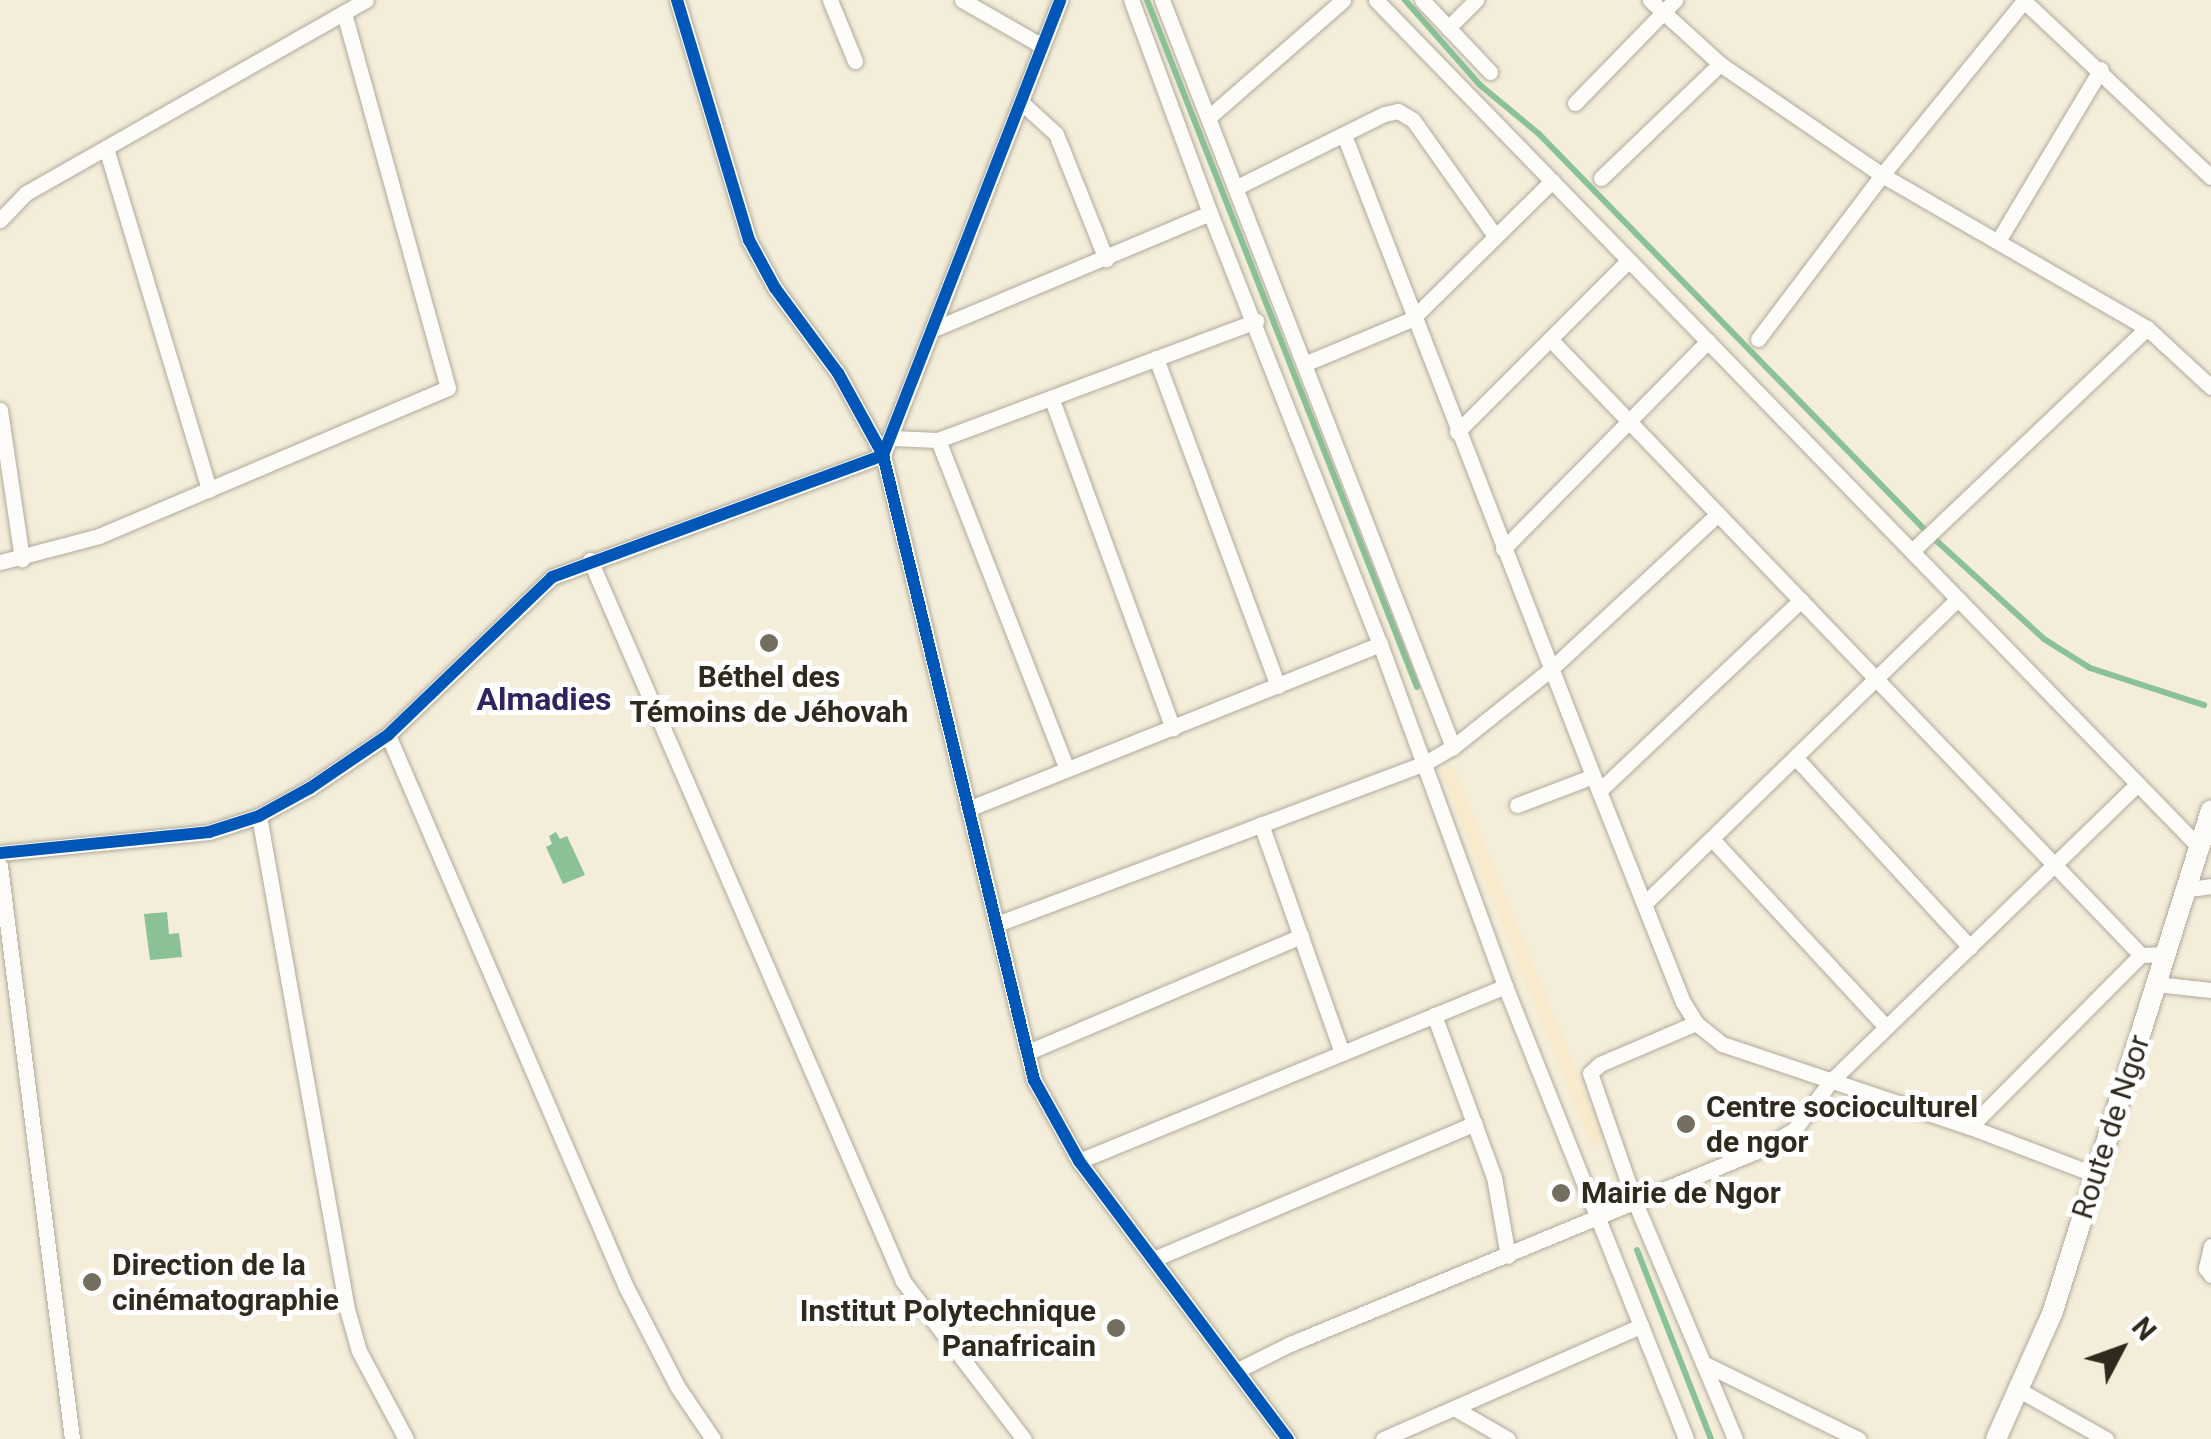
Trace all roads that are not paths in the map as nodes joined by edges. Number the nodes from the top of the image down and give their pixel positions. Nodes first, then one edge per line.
1 (366, 0) edge
2 (830, 0) edge
3 (962, 0) edge
4 (1060, 0) edge
5 (1131, 0) edge
6 (1162, 0) edge
7 (1343, 0) edge
8 (1376, 0) edge
9 (1422, 0) edge
10 (1476, 0) edge
11 (1650, 0) edge
12 (2023, 0) edge
13 (681, 2) edge
14 (1669, 6) edge
15 (344, 13) junction
16 (1448, 28) junction
17 (1042, 46) junction
18 (855, 61) dead end
19 (1720, 64) junction
20 (2101, 70) junction
21 (1490, 72) dead end
22 (1021, 102) junction
23 (1575, 102) dead end
24 (1209, 117) junction
25 (1344, 135) junction
26 (106, 148) junction
27 (1882, 175) junction
28 (2211, 177) edge
29 (1601, 178) dead end
30 (1552, 181) junction
31 (1235, 188) junction
32 (1210, 213) junction
33 (0, 220) edge
34 (1495, 236) junction
35 (1998, 241) junction
36 (1106, 259) junction
37 (1628, 260) junction
38 (1412, 319) junction
39 (1256, 321) junction
40 (2147, 328) junction
41 (934, 329) junction
42 (1550, 339) junction
43 (1758, 339) dead end
44 (1708, 341) junction
45 (1156, 358) junction
46 (1304, 364) junction
47 (2211, 387) edge
48 (1052, 400) junction
49 (0, 410) edge
50 (1628, 420) junction
51 (1457, 432) junction
52 (892, 438) junction
53 (938, 440) junction
54 (883, 455) junction
55 (209, 490) junction
56 (1718, 514) junction
57 (1923, 541) junction
58 (1504, 549) junction
59 (22, 559) junction
60 (590, 560) junction
61 (0, 562) edge
62 (1801, 600) junction
63 (1958, 600) junction
64 (1380, 644) junction
65 (1551, 669) junction
66 (1877, 680) junction
67 (1278, 686) junction
68 (1173, 728) junction
69 (388, 735) junction
70 (1452, 747) junction
71 (1796, 758) junction
72 (1425, 763) junction
73 (1067, 770) junction
74 (1596, 783) junction
75 (2138, 784) junction
76 (1517, 806) dead end
77 (968, 809) junction
78 (2211, 810) edge
79 (259, 816) junction
80 (1261, 824) junction
81 (1712, 839) junction
82 (2200, 848) junction
83 (0, 853) edge
84 (2055, 865) junction
85 (0, 866) edge
86 (2211, 886) edge
87 (2188, 889) junction
88 (1644, 904) junction
89 (997, 924) junction
90 (1300, 936) junction
91 (1970, 946) junction
92 (2167, 954) junction
93 (2141, 955) junction
94 (2156, 984) junction
95 (1505, 986) junction
96 (2211, 990) edge
97 (1434, 1015) junction
98 (1696, 1023) junction
99 (1886, 1028) junction
100 (1028, 1052) junction
101 (1342, 1053) junction
102 (1831, 1081) junction
103 (1475, 1123) junction
104 (1970, 1127) junction
105 (1080, 1161) junction
106 (2096, 1175) junction
107 (1635, 1202) junction
108 (1598, 1218) junction
109 (2211, 1246) edge
110 (1508, 1256) junction
111 (1156, 1258) junction
112 (2211, 1275) edge
113 (1641, 1326) junction
114 (1703, 1362) junction
115 (1236, 1371) junction
116 (2021, 1391) junction
117 (1454, 1408) junction
118 (1682, 1436) edge
119 (72, 1439) edge
120 (406, 1439) edge
121 (712, 1439) edge
122 (1024, 1439) edge
123 (1288, 1439) edge
124 (1383, 1439) edge
125 (1508, 1439) edge
126 (1735, 1439) edge
127 (1858, 1439) edge
128 (1996, 1439) edge
129 (2106, 1439) edge

1 - 15 street
2 - 18 street
3 - 17 street
4 - 17 street
5 - 32 street
6 - 24 street
7 - 24 street
8 - 30 street
9 - 16 street
10 - 16 street
11 - 14 street
12 - 20 street
12 - 27 street
13 - 54 street
14 - 19 street
14 - 23 street
15 - 26 street
15 - 55 street
16 - 21 street
17 - 22 street
19 - 27 street
19 - 29 street
20 - 28 street
20 - 35 street
22 - 36 street
22 - 41 street
24 - 31 street
25 - 31 street
25 - 34 street
25 - 38 street
26 - 33 street
26 - 55 street
27 - 35 street
27 - 43 street
30 - 34 street
30 - 37 street
31 - 46 street
32 - 36 street
32 - 39 street
34 - 38 street
35 - 40 street
36 - 41 street
37 - 42 street
37 - 44 street
38 - 46 street
38 - 51 street
39 - 45 street
39 - 64 street
40 - 47 street
40 - 57 street
41 - 52 street
42 - 50 street
42 - 51 street
44 - 50 street
44 - 57 street
45 - 48 street
45 - 67 street
46 - 70 street
48 - 53 street
48 - 68 street
49 - 59 street
50 - 56 street
50 - 58 street
51 - 58 street
52 - 53 street
52 - 54 street
53 - 73 street
54 - 60 street
54 - 77 street
55 - 59 street
56 - 62 street
56 - 65 street
57 - 63 street
58 - 65 street
59 - 61 street
60 - 69 street
60 - 122 street
62 - 66 street
62 - 74 street
63 - 66 street
63 - 75 street
64 - 67 street
64 - 72 street
65 - 70 street
65 - 74 street
66 - 71 street
66 - 84 street
67 - 68 street
68 - 73 street
69 - 79 street
69 - 121 street
70 - 72 street
71 - 81 street
71 - 91 street
72 - 80 street
72 - 95 street
73 - 77 street
74 - 76 street
74 - 88 street
75 - 82 street
75 - 84 street
77 - 89 street
78 - 82 street, Route de Ngor
79 - 83 street
79 - 120 street
80 - 89 street
80 - 90 street
81 - 88 street
81 - 99 street
82 - 87 street, Route de Ngor
84 - 91 street
84 - 93 street
85 - 119 street
86 - 87 street
87 - 92 street, Route de Ngor
88 - 98 street
89 - 100 street
90 - 100 street
90 - 101 street
91 - 99 street
92 - 93 street
92 - 94 street, Route de Ngor
93 - 104 street
94 - 96 street
94 - 106 street, Route de Ngor
95 - 97 street
95 - 108 street
97 - 101 street
97 - 103 street
98 - 102 street
98 - 107 street
99 - 102 street
100 - 105 street
101 - 105 street
102 - 104 street
102 - 107 street
103 - 110 street
103 - 111 street
104 - 106 street
105 - 111 street
106 - 116 street, Route de Ngor
107 - 108 street
107 - 114 street
108 - 110 street
108 - 113 street
109 - 112 street
110 - 115 street
111 - 115 street
113 - 117 street
113 - 118 street
114 - 126 street
114 - 127 street
115 - 123 street
116 - 128 street, Route de Ngor
116 - 129 street
117 - 124 street
117 - 125 street

